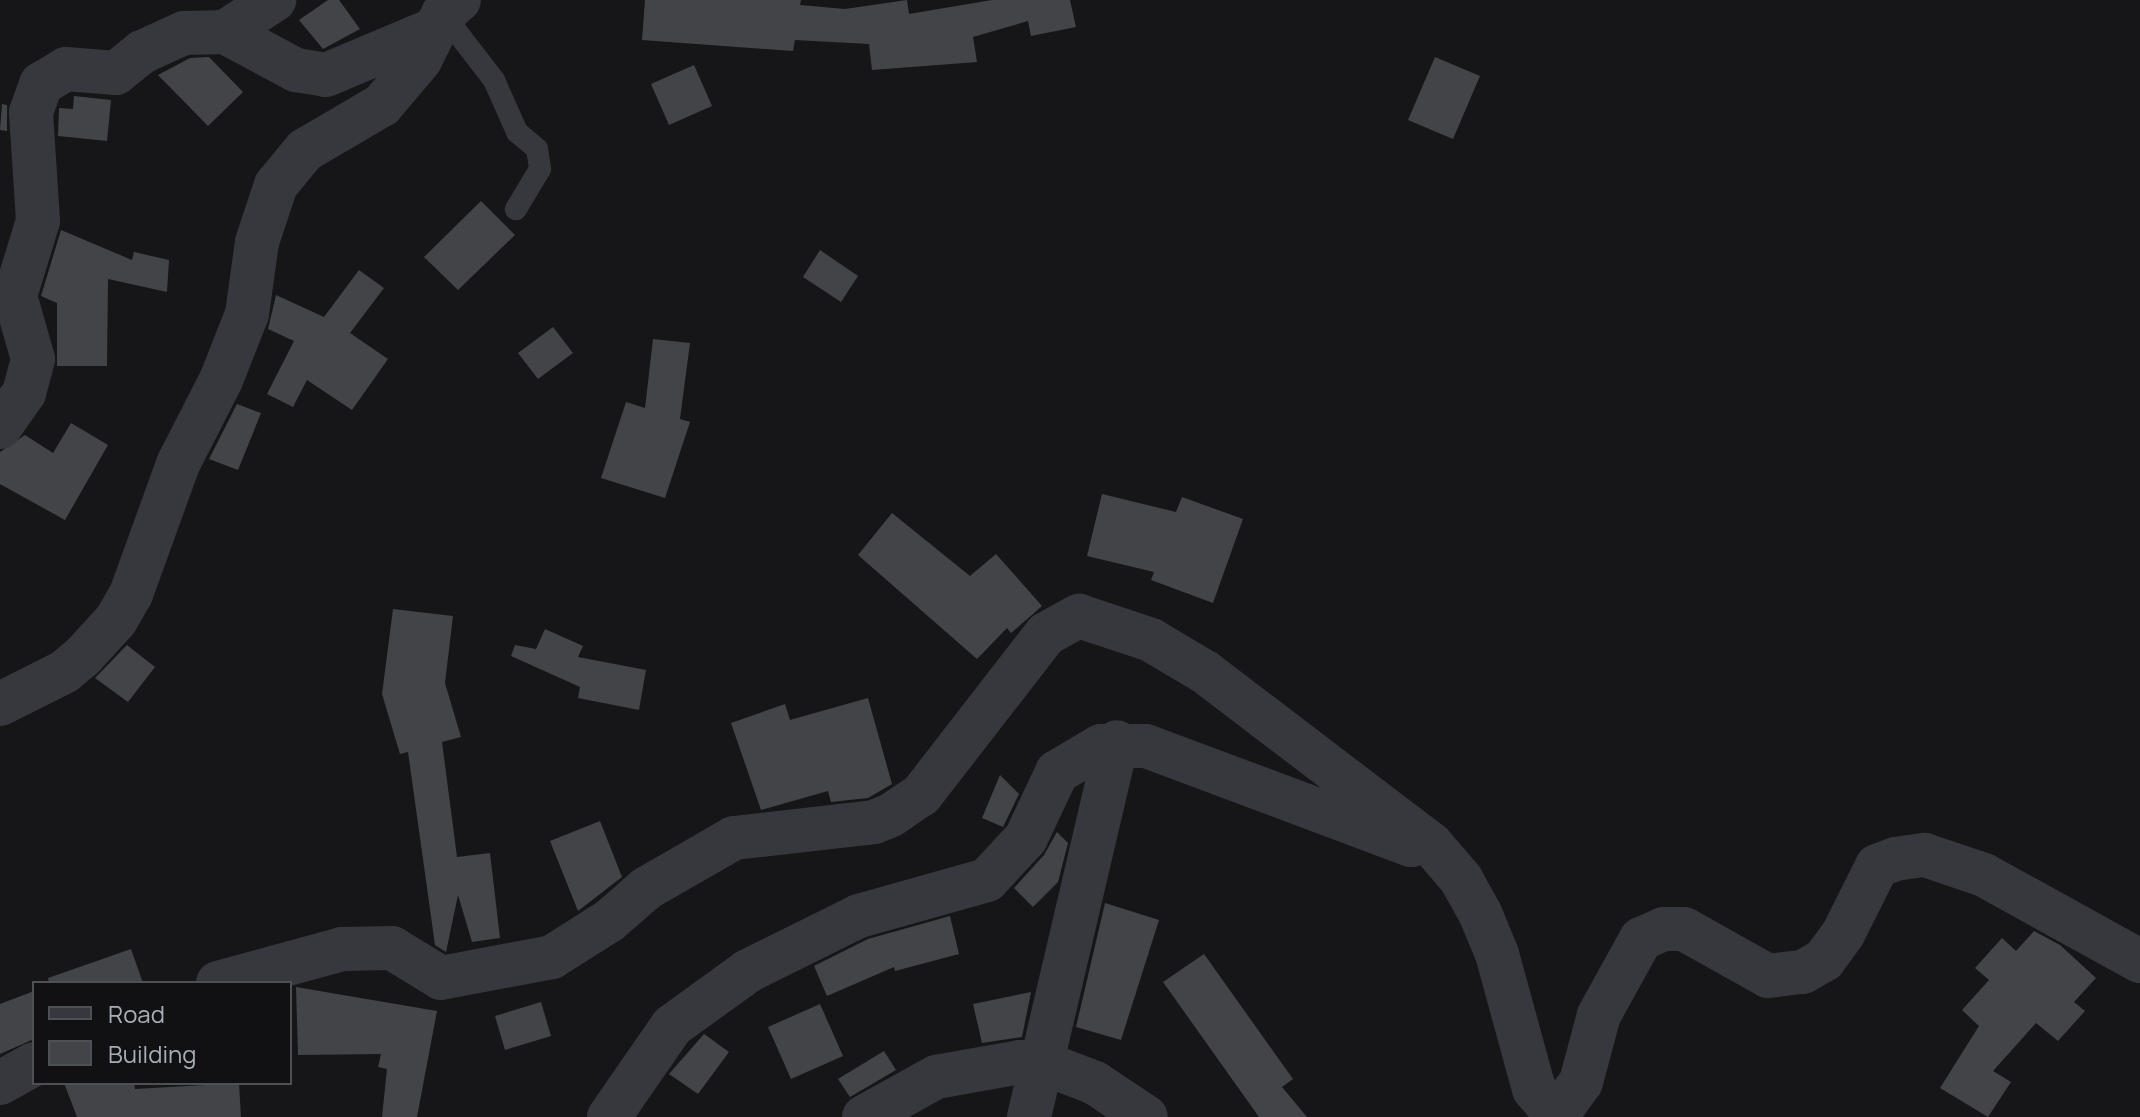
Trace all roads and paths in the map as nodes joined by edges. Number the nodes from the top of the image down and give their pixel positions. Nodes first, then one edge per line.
1 (274, 0) edge
2 (447, 14) edge
3 (225, 32) junction
4 (516, 209) dead end
5 (0, 427) edge
6 (0, 704) edge
7 (1117, 742) junction
8 (1441, 856) junction
9 (2140, 961) edge
10 (225, 981) edge
11 (1043, 1063) junction
12 (32, 1065) edge
13 (0, 1083) edge
14 (609, 1117) edge
15 (864, 1117) edge
16 (1029, 1117) edge
17 (1146, 1117) edge

1 - 3 street
2 - 3 street
2 - 4 lane
2 - 6 street
3 - 5 street
7 - 8 street
7 - 11 street
7 - 14 street
8 - 9 street
8 - 10 street
11 - 15 street
11 - 16 street
11 - 17 street
12 - 13 street

